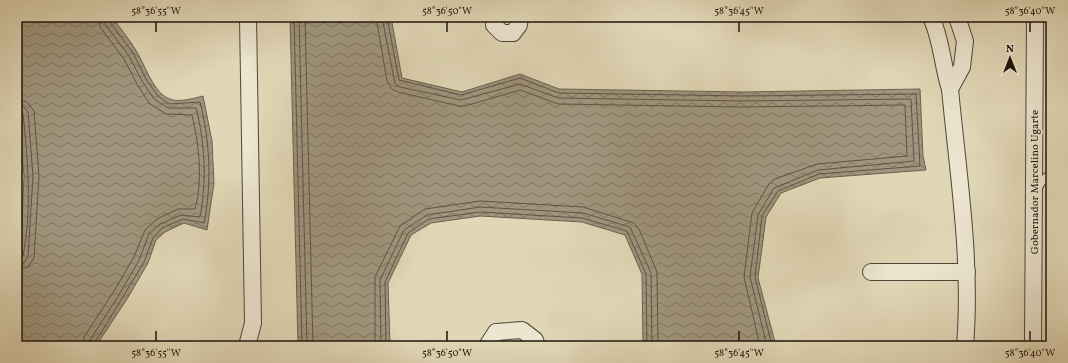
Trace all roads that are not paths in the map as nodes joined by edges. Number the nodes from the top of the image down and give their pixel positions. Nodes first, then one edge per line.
1 (248, 17) edge
2 (495, 17) edge
3 (520, 17) edge
4 (931, 17) edge
5 (957, 17) edge
6 (1035, 17) edge
7 (950, 88) junction
8 (1051, 174) edge
9 (1034, 193) junction
10 (871, 272) dead end
11 (967, 272) junction
12 (247, 346) edge
13 (488, 346) edge
14 (537, 346) edge
15 (965, 346) edge
16 (1032, 346) edge

1 - 12 street
2 - 3 street
4 - 7 street
5 - 7 street
6 - 9 street, Gobernador Marcelino Ugarte
7 - 11 street
8 - 9 lane
9 - 16 street, Gobernador Marcelino Ugarte
10 - 11 street
11 - 15 street
13 - 14 street

